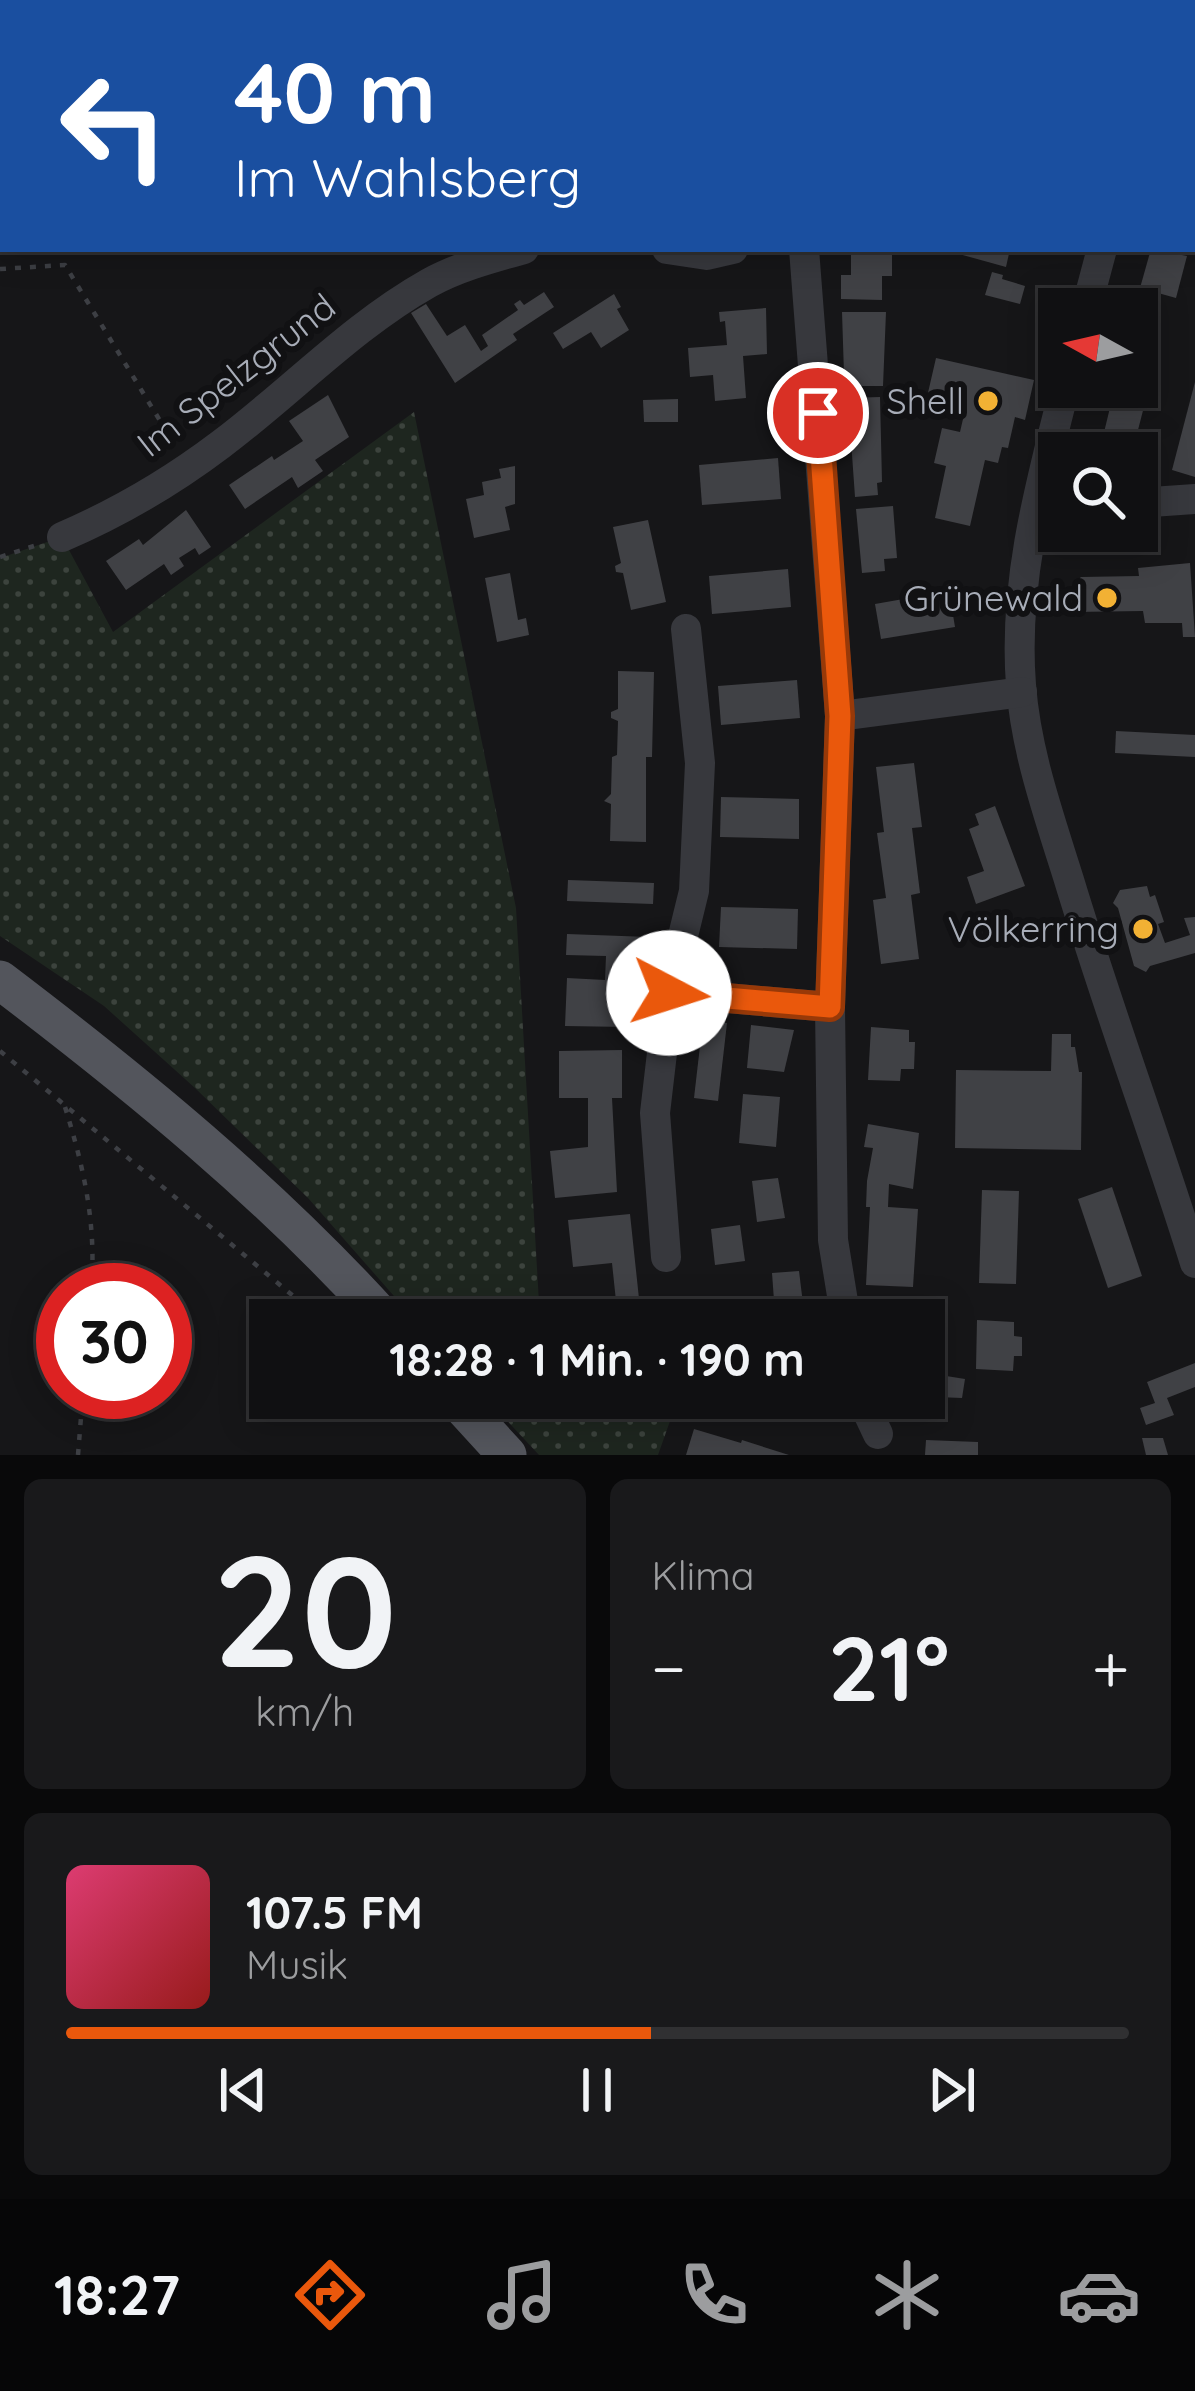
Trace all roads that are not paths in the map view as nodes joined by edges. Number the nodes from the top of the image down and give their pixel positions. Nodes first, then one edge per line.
1 (515, 252) edge
2 (688, 252) edge
3 (720, 252) edge
4 (804, 252) edge
5 (1101, 252) edge
6 (1092, 288) edge
7 (1195, 499) edge
8 (1158, 502) edge
9 (62, 537) road end
10 (1038, 540) edge
11 (686, 629) dead end
12 (1022, 692) junction
13 (840, 716) junction
14 (0, 980) edge
15 (669, 993) junction
16 (830, 1007) junction
17 (666, 1257) dead end
18 (1195, 1263) edge
19 (364, 1299) edge
20 (843, 1299) edge
21 (474, 1419) edge
22 (871, 1419) edge
23 (878, 1434) dead end
24 (507, 1455) edge

1 - 9 street, Im Spelzgrund
2 - 3 street
4 - 13 street
5 - 6 street
7 - 8 street
10 - 12 street
11 - 15 street
12 - 13 street
12 - 18 street
13 - 16 street
14 - 19 main road
15 - 16 street
15 - 17 street
16 - 20 street
21 - 24 main road
22 - 23 street

